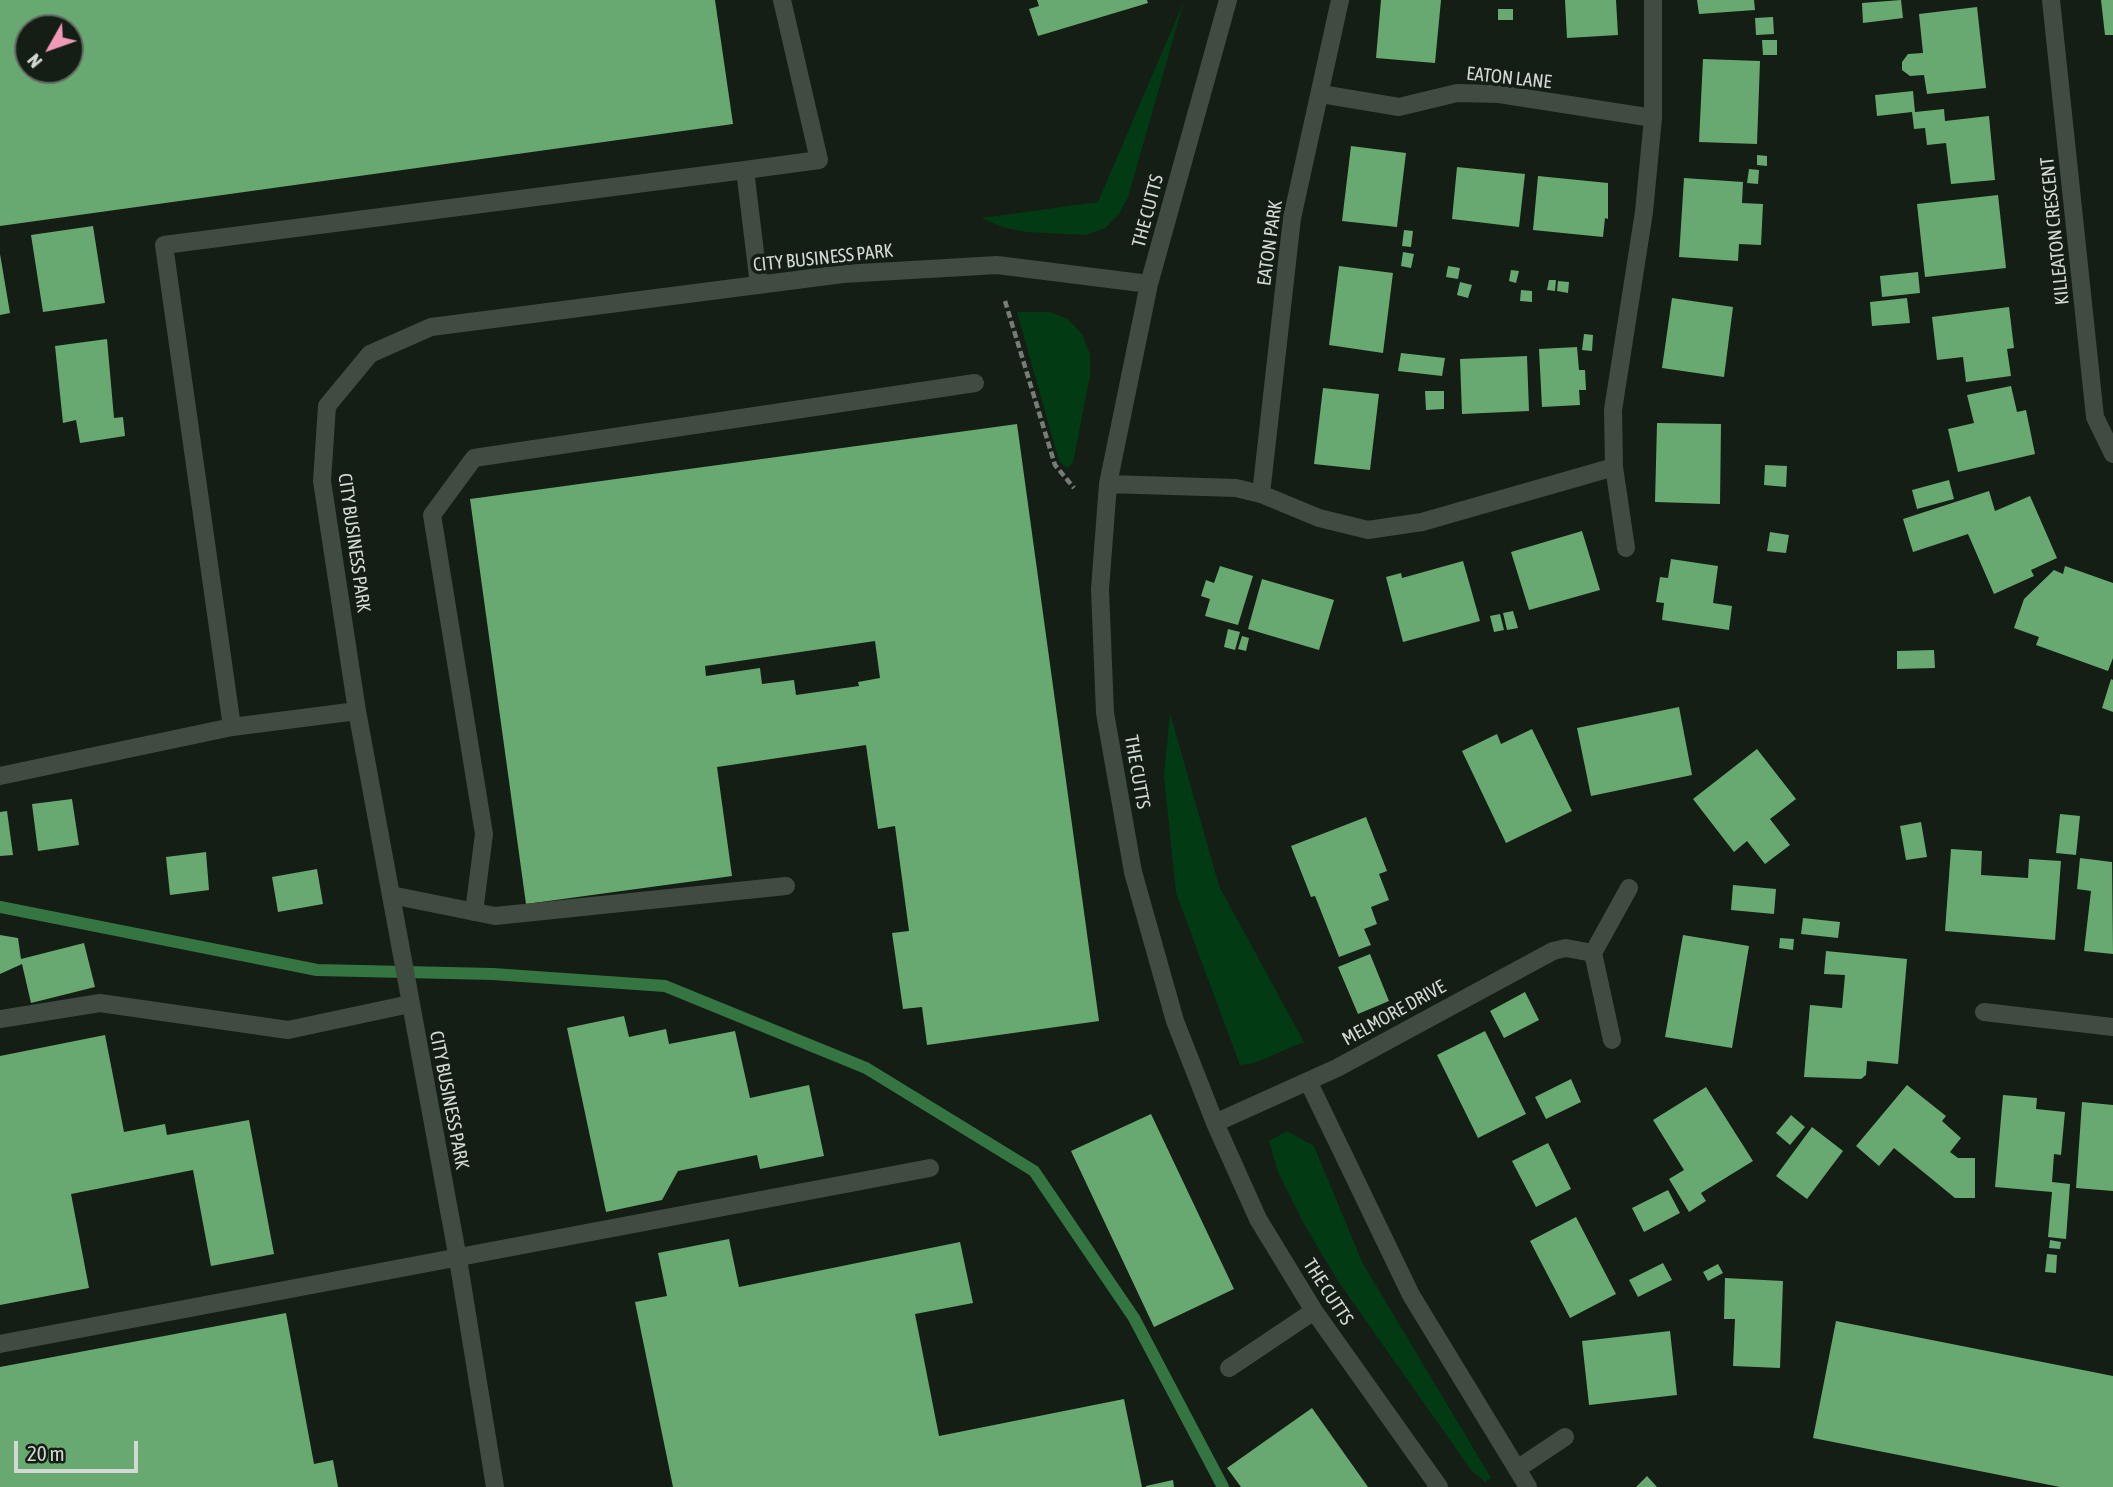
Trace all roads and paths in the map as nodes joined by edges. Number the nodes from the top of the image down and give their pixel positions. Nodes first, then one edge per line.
1 (782, 0) edge
2 (1228, 0) edge
3 (1340, 0) edge
4 (1653, 0) edge
5 (2051, 0) edge
6 (1321, 94) junction
7 (1653, 118) junction
8 (744, 170) junction
9 (1149, 284) junction
10 (759, 285) junction
11 (1005, 301) dead end
12 (975, 383) dead end
13 (2113, 454) edge
14 (1614, 467) junction
15 (1108, 484) junction
16 (1074, 488) dead end
17 (1261, 494) junction
18 (1626, 548) dead end
19 (357, 711) junction
20 (232, 727) junction
21 (0, 776) edge
22 (786, 887) dead end
23 (1629, 888) dead end
24 (391, 895) junction
25 (474, 912) junction
26 (1593, 953) junction
27 (408, 995) junction
28 (1984, 1012) dead end
29 (0, 1019) edge
30 (2113, 1027) edge
31 (1612, 1040) dead end
32 (1308, 1081) junction
33 (1215, 1123) junction
34 (930, 1168) dead end
35 (458, 1259) junction
36 (1314, 1311) junction
37 (0, 1344) edge
38 (1229, 1368) dead end
39 (1566, 1437) dead end
40 (1517, 1469) junction
41 (495, 1487) edge
42 (1439, 1487) edge
43 (1528, 1487) edge

1 - 8 street
2 - 9 street, THE CUTTS
3 - 6 street, EATON PARK
4 - 7 street
5 - 13 street, KILLEATON CRESCENT
6 - 7 street, EATON LANE
6 - 17 street, EATON PARK
7 - 14 street
8 - 10 street
8 - 20 street
9 - 10 street, CITY BUSINESS PARK
9 - 15 street, THE CUTTS
10 - 19 street, CITY BUSINESS PARK
11 - 16 path
12 - 25 street
14 - 17 street
14 - 18 street
15 - 17 street
15 - 33 street, THE CUTTS
19 - 20 street
19 - 24 street, CITY BUSINESS PARK
20 - 21 street
22 - 25 street
23 - 26 street
24 - 25 street
24 - 27 street, CITY BUSINESS PARK
26 - 31 street
26 - 32 street, MELMORE DRIVE
27 - 29 street
27 - 35 street, CITY BUSINESS PARK
28 - 30 street
32 - 33 street, MELMORE DRIVE
32 - 40 street
33 - 36 street, THE CUTTS
34 - 35 street
35 - 37 street
35 - 41 street, CITY BUSINESS PARK
36 - 38 street
36 - 42 street, THE CUTTS
39 - 40 street
40 - 43 street

